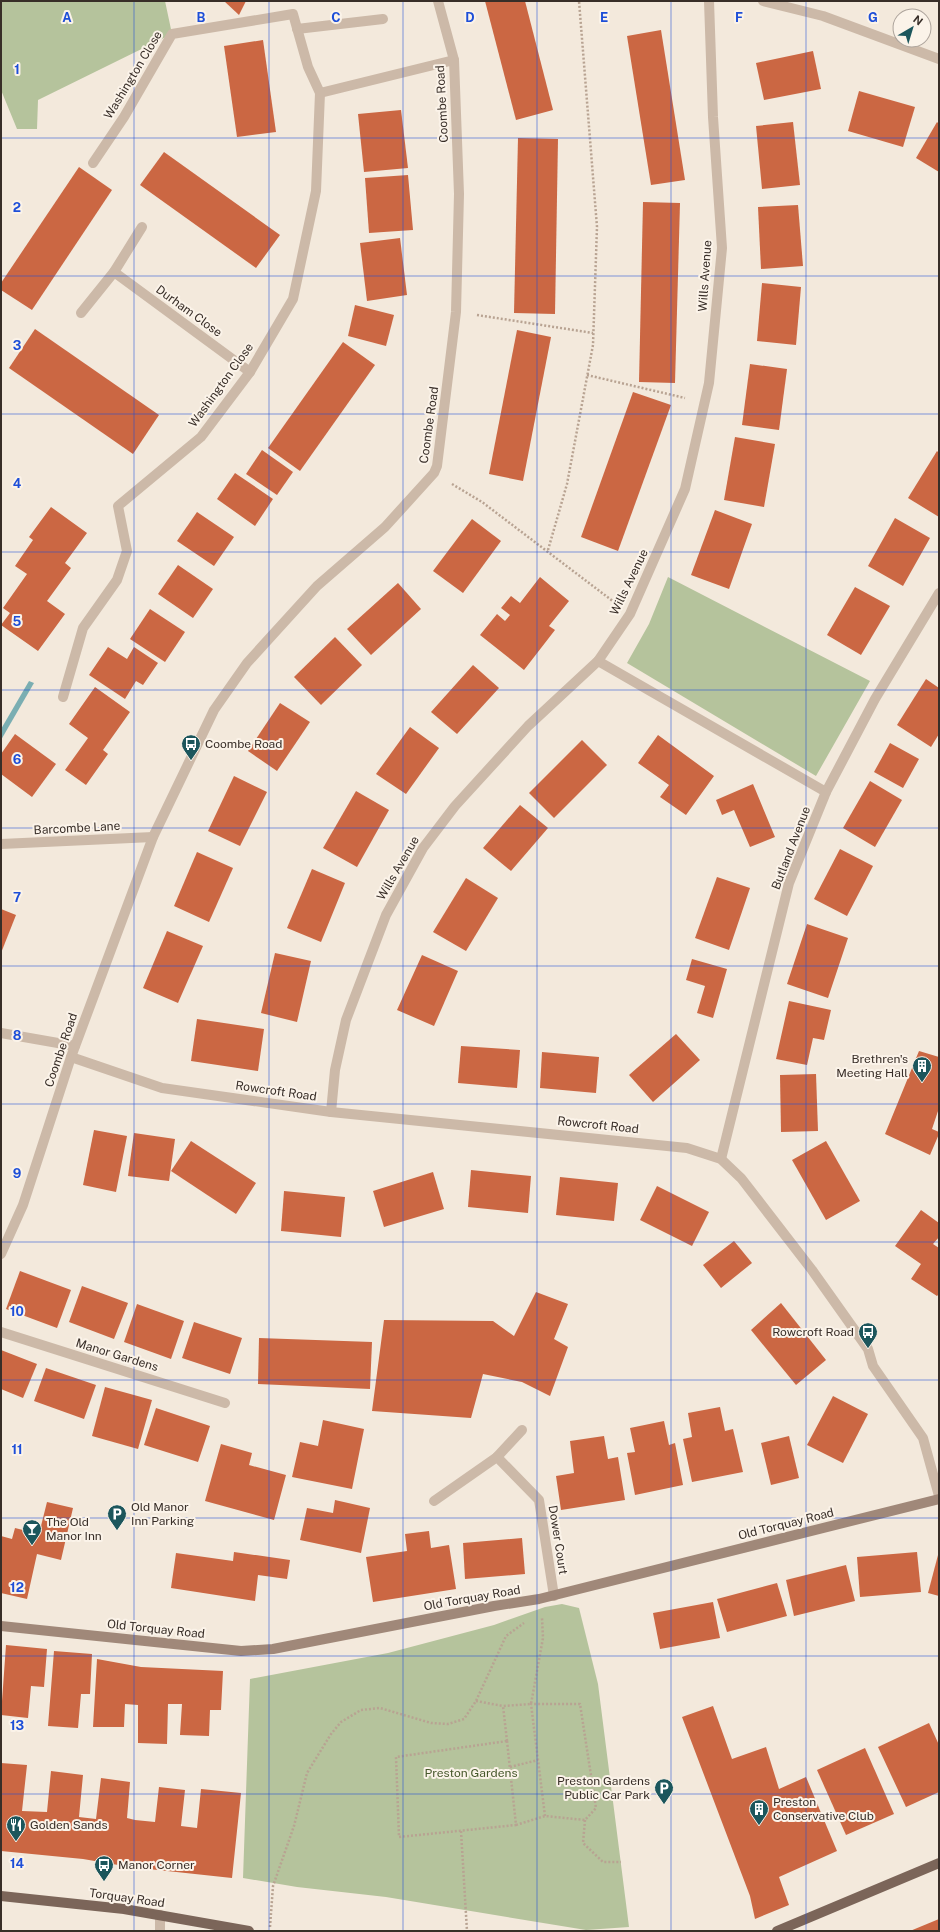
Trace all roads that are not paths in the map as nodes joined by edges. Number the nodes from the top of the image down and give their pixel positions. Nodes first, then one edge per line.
1 (438, 1) edge
2 (709, 1) edge
3 (763, 1) edge
4 (383, 19) dead end
5 (297, 29) junction
6 (939, 59) edge
7 (454, 60) junction
8 (320, 93) junction
9 (93, 163) dead end
10 (142, 228) dead end
11 (114, 272) junction
12 (81, 313) dead end
13 (250, 372) junction
14 (939, 593) edge
15 (598, 661) junction
16 (63, 697) dead end
17 (826, 792) junction
18 (153, 837) junction
19 (1, 844) edge
20 (1, 1032) edge
21 (75, 1046) junction
22 (71, 1057) junction
23 (331, 1112) junction
24 (720, 1158) junction
25 (1, 1254) edge
26 (1, 1332) edge
27 (225, 1403) dead end
28 (522, 1430) dead end
29 (497, 1457) junction
30 (939, 1496) edge
31 (939, 1499) edge
32 (434, 1501) dead end
33 (554, 1596) junction
34 (1, 1626) edge
35 (939, 1863) edge
36 (1, 1896) edge
37 (160, 1915) junction
38 (160, 1931) edge
39 (249, 1931) edge
40 (777, 1931) edge

1 - 7 street, Coombe Road
2 - 15 street, Wills Avenue
3 - 6 street
4 - 5 street
5 - 8 street, Washington Close
5 - 9 street, Washington Close
7 - 8 street
7 - 18 street, Coombe Road
8 - 13 street, Washington Close
10 - 11 street
11 - 12 street
11 - 13 street, Durham Close
13 - 16 street, Washington Close
14 - 17 street, Butland Avenue
15 - 17 street
15 - 23 street, Wills Avenue
17 - 24 street, Butland Avenue
18 - 19 street, Barcombe Lane
18 - 21 street, Coombe Road
20 - 21 street
21 - 22 street, Coombe Road
22 - 23 street, Rowcroft Road
22 - 25 street, Coombe Road
23 - 24 street, Rowcroft Road
24 - 30 street, Rowcroft Road
26 - 27 street, Manor Gardens
28 - 29 street
29 - 32 street
29 - 33 street, Dower Court
31 - 33 street, Old Torquay Road
33 - 34 street, Old Torquay Road
35 - 40 main road
36 - 37 main road, Torquay Road
37 - 38 street
37 - 39 main road, Torquay Road

